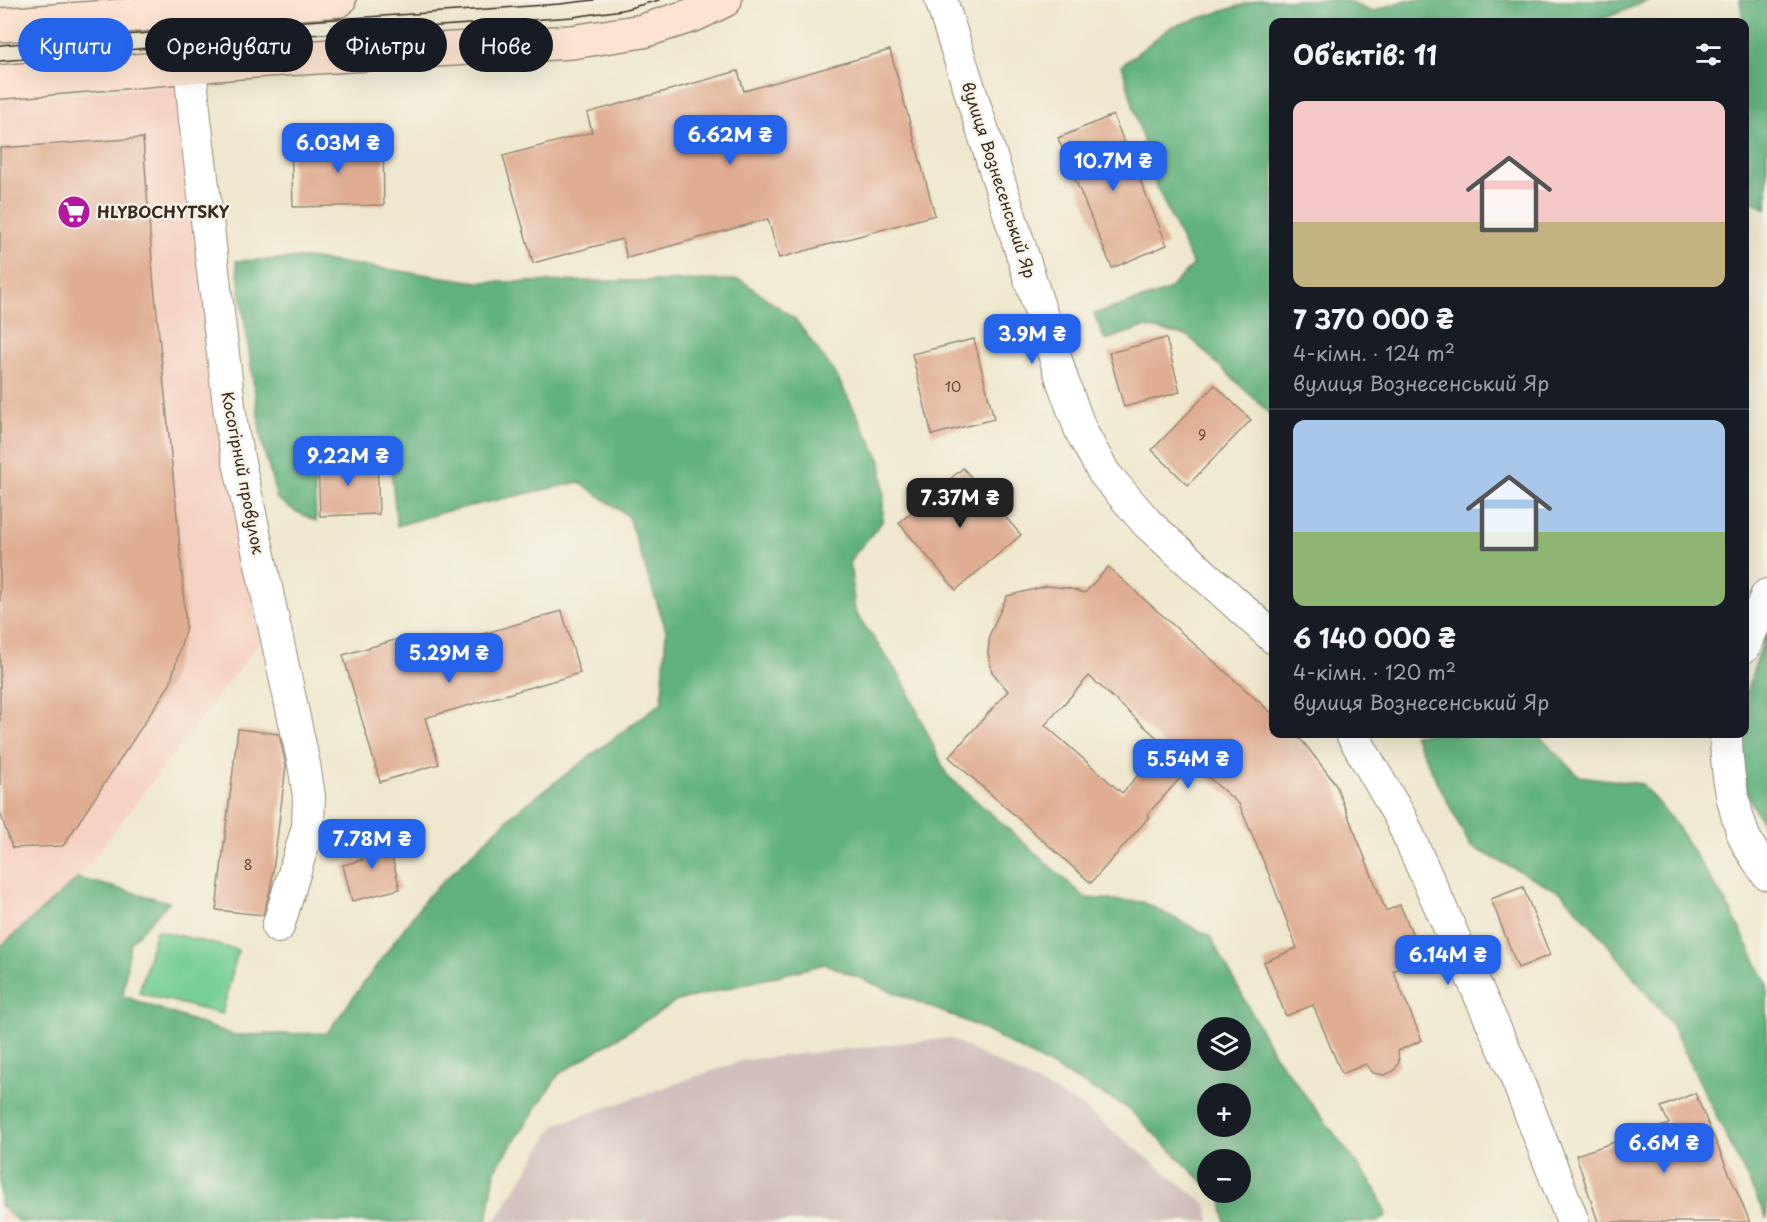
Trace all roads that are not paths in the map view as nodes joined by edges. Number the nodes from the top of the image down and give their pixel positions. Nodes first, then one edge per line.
1 (339, 0) edge
2 (724, 0) edge
3 (941, 0) edge
4 (185, 12) junction
5 (186, 18) edge
6 (0, 25) edge
7 (313, 58) edge
8 (145, 70) edge
9 (191, 72) edge
10 (0, 82) edge
11 (1767, 595) edge
12 (1269, 633) edge
13 (1749, 636) edge
14 (1354, 738) edge
15 (1726, 738) edge
16 (1767, 874) edge
17 (278, 927) dead end
18 (1573, 1222) edge

1 - 4 main road
2 - 7 main road
3 - 12 street, вулиця Вознесенський Яр
4 - 5 street, Косогірний провулок
4 - 6 main road
8 - 10 main road
9 - 17 street, Косогірний провулок
11 - 13 street
14 - 18 street
15 - 16 street

